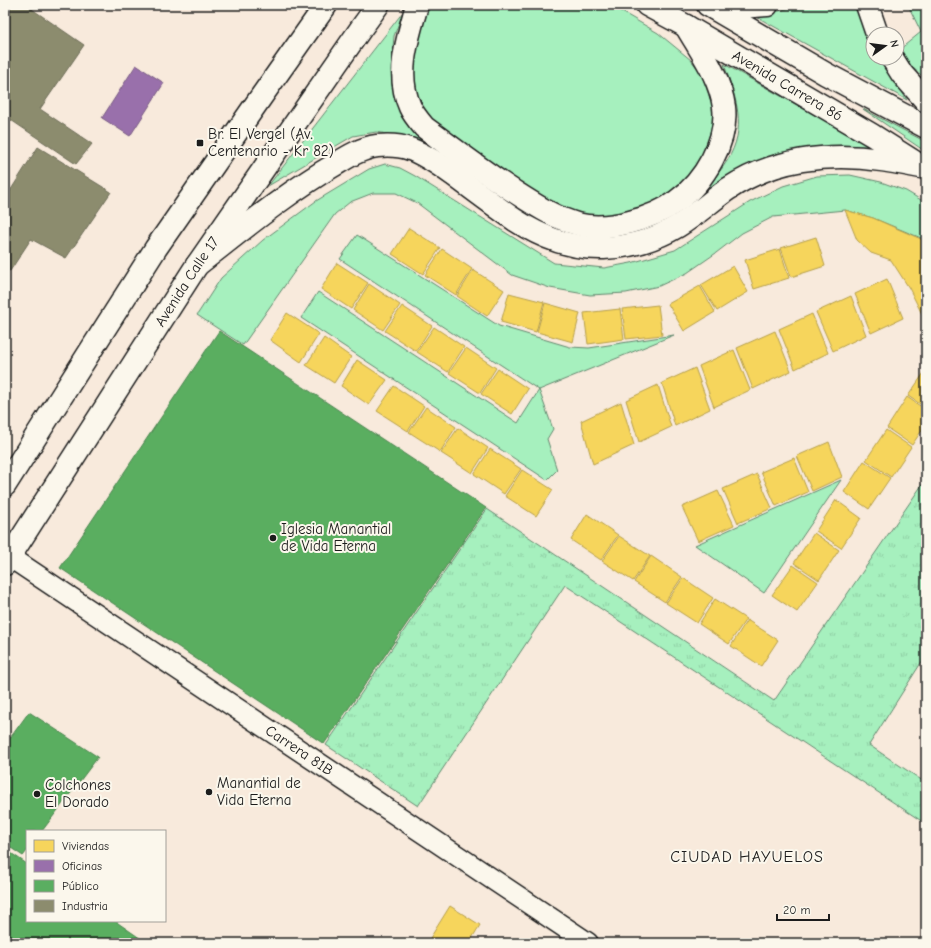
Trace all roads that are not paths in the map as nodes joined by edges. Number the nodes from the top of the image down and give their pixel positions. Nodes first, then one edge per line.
1 (309, 5) edge
2 (326, 5) edge
3 (378, 5) edge
4 (416, 5) edge
5 (647, 5) edge
6 (767, 5) edge
7 (867, 5) edge
8 (711, 7) edge
9 (680, 23) junction
10 (874, 26) edge
11 (296, 48) junction
12 (897, 66) edge
13 (926, 101) edge
14 (926, 127) edge
15 (926, 168) edge
16 (197, 265) junction
17 (5, 486) edge
18 (7, 561) edge
19 (588, 943) edge

1 - 11 main road
2 - 11 main road
3 - 16 main road, Avenida Calle 17
4 - 9 main road
5 - 9 main road, Avenida Carrera 86
6 - 8 main road
7 - 10 main road
8 - 14 main road, Avenida Carrera 86
9 - 15 main road, Avenida Carrera 86
11 - 17 main road
12 - 13 main road
15 - 16 main road
16 - 18 main road, Avenida Calle 17
18 - 19 street, Carrera 81B

